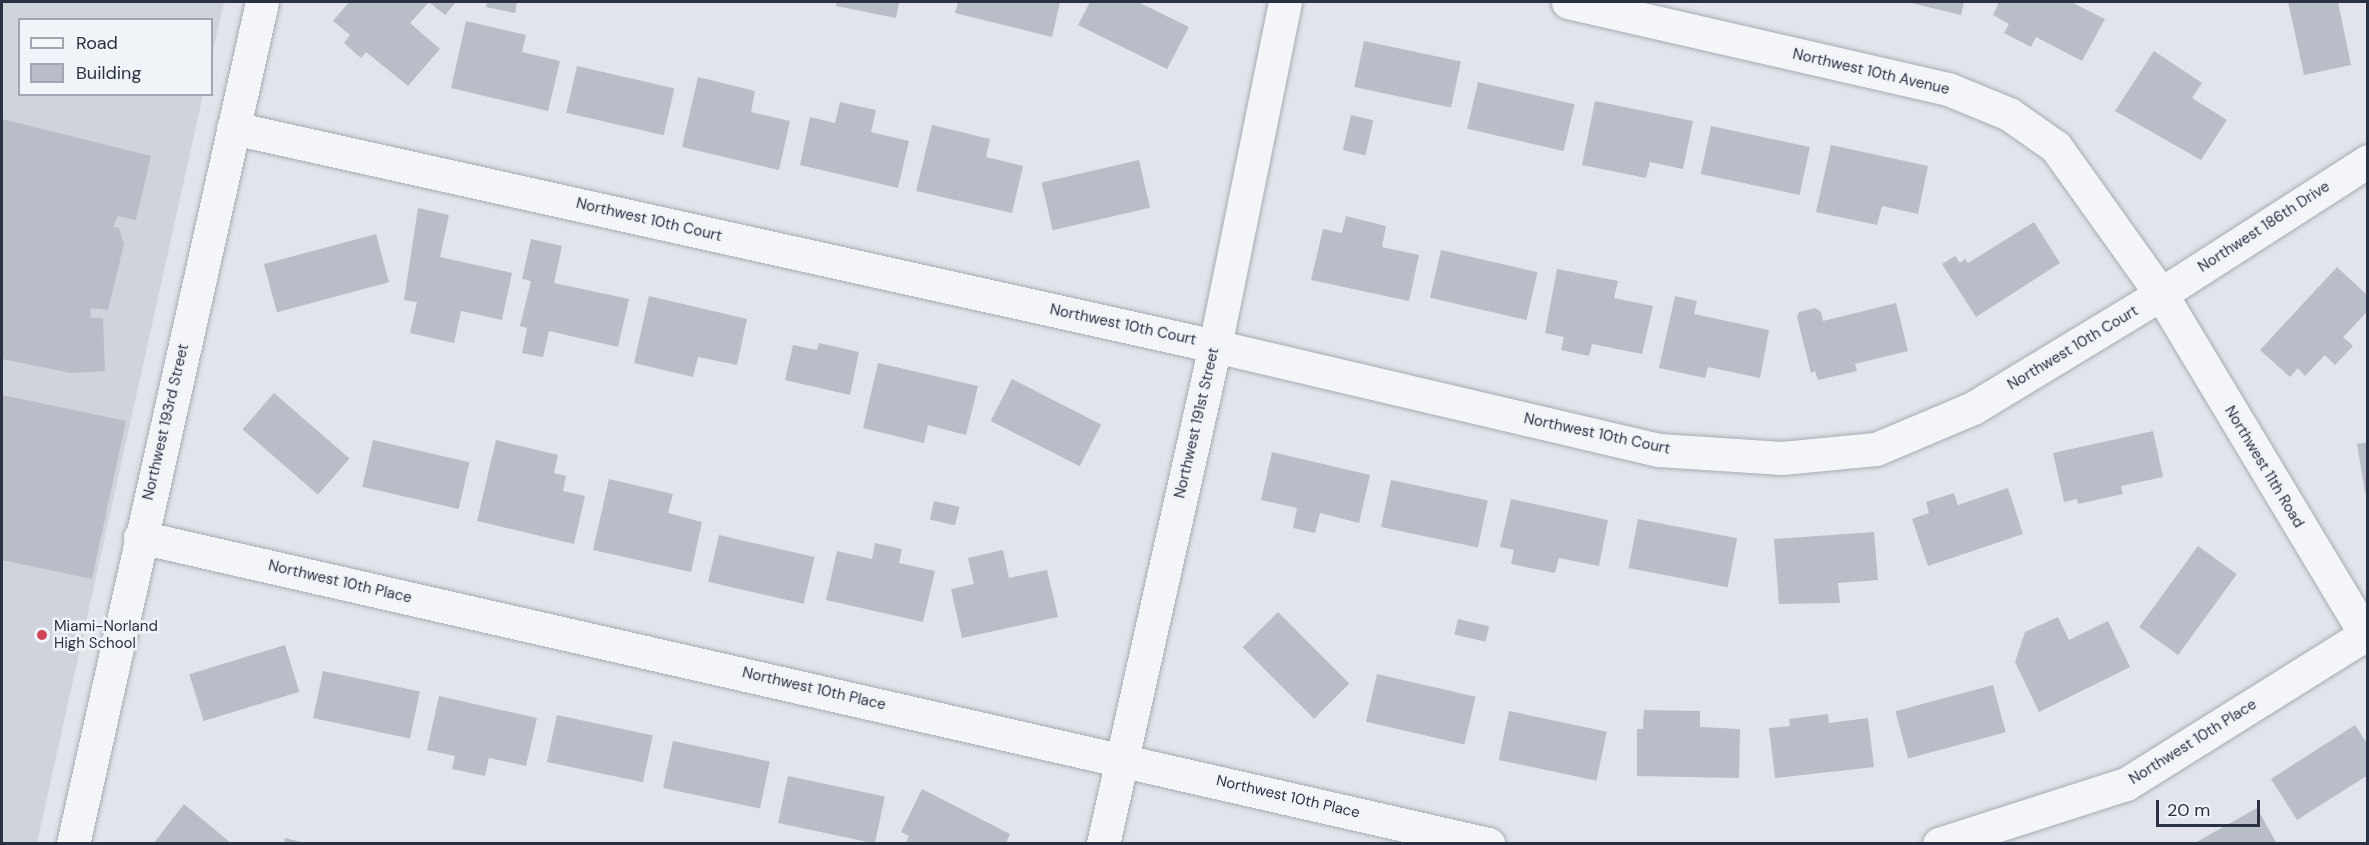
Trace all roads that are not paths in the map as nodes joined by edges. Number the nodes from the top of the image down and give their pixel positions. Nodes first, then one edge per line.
1 (261, 2) edge
2 (1285, 2) edge
3 (1568, 2) edge
4 (233, 128) junction
5 (2367, 160) edge
6 (2161, 294) junction
7 (1215, 346) junction
8 (140, 537) junction
9 (2367, 635) edge
10 (1123, 758) junction
11 (73, 843) edge
12 (1103, 843) edge
13 (1488, 843) edge
14 (1939, 843) edge

1 - 4 street, Northwest 193rd Street
2 - 7 street, Northwest 191st Street
3 - 6 street, Northwest 10th Avenue
4 - 7 street, Northwest 10th Court
4 - 8 street, Northwest 193rd Street
5 - 6 street, Northwest 186th Drive
6 - 7 street, Northwest 10th Court
6 - 9 street, Northwest 11th Road
7 - 10 street, Northwest 191st Street
8 - 10 street, Northwest 10th Place
8 - 11 street, Northwest 193rd Street
9 - 14 street, Northwest 10th Place
10 - 12 street, Northwest 191st Street
10 - 13 street, Northwest 10th Place

